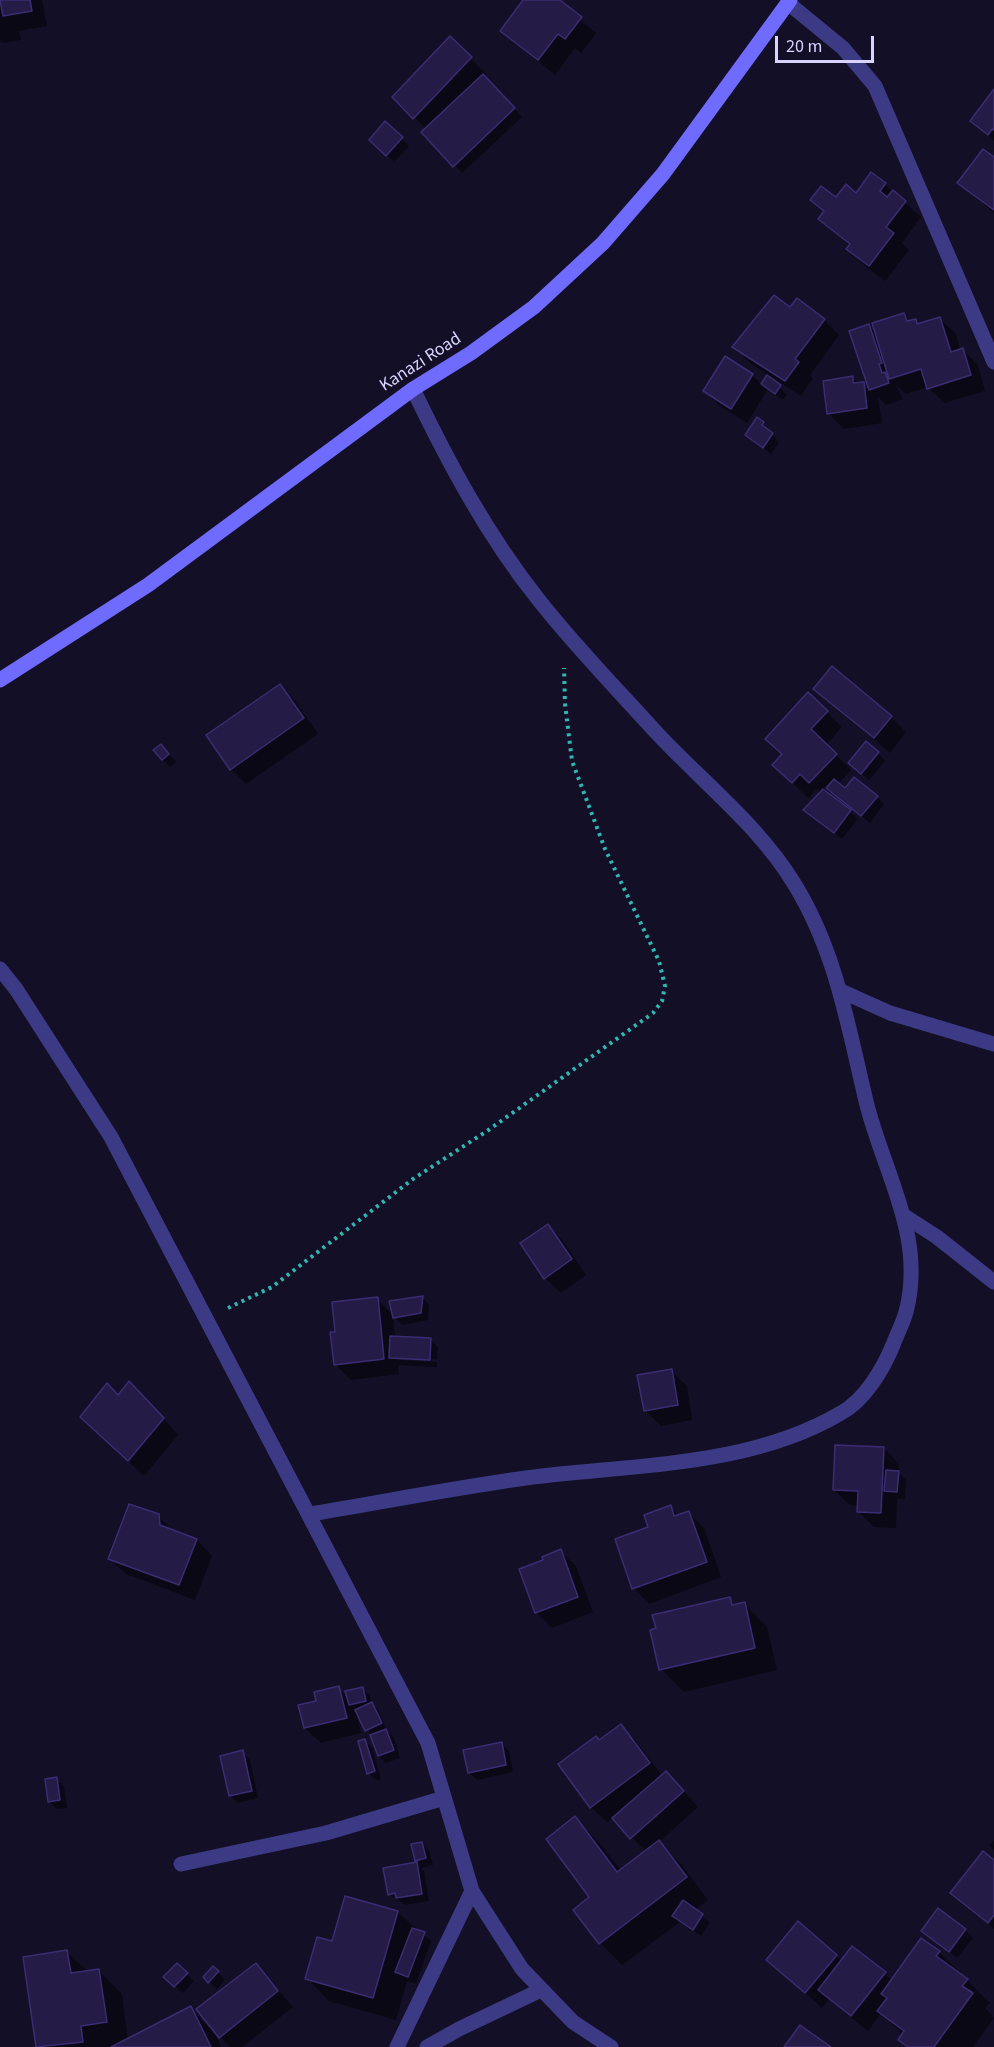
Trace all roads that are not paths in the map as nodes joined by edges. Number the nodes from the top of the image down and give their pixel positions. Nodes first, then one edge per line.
1 (789, 1) edge
2 (994, 362) edge
3 (413, 388) junction
4 (2, 676) edge
5 (0, 969) edge
6 (841, 991) junction
7 (994, 1044) edge
8 (906, 1217) junction
9 (994, 1282) edge
10 (310, 1514) junction
11 (444, 1798) junction
12 (181, 1864) dead end
13 (472, 1890) junction
14 (541, 1990) junction
15 (397, 2047) edge
16 (427, 2047) edge
17 (611, 2047) edge

1 - 2 street
1 - 3 main road, Kanazi Road
3 - 4 main road, Kanazi Road
3 - 6 street
5 - 10 street
6 - 7 street
6 - 8 street
8 - 9 street
8 - 10 street
10 - 11 street
11 - 12 street
11 - 13 street
13 - 14 street
13 - 15 street
14 - 16 street
14 - 17 street

